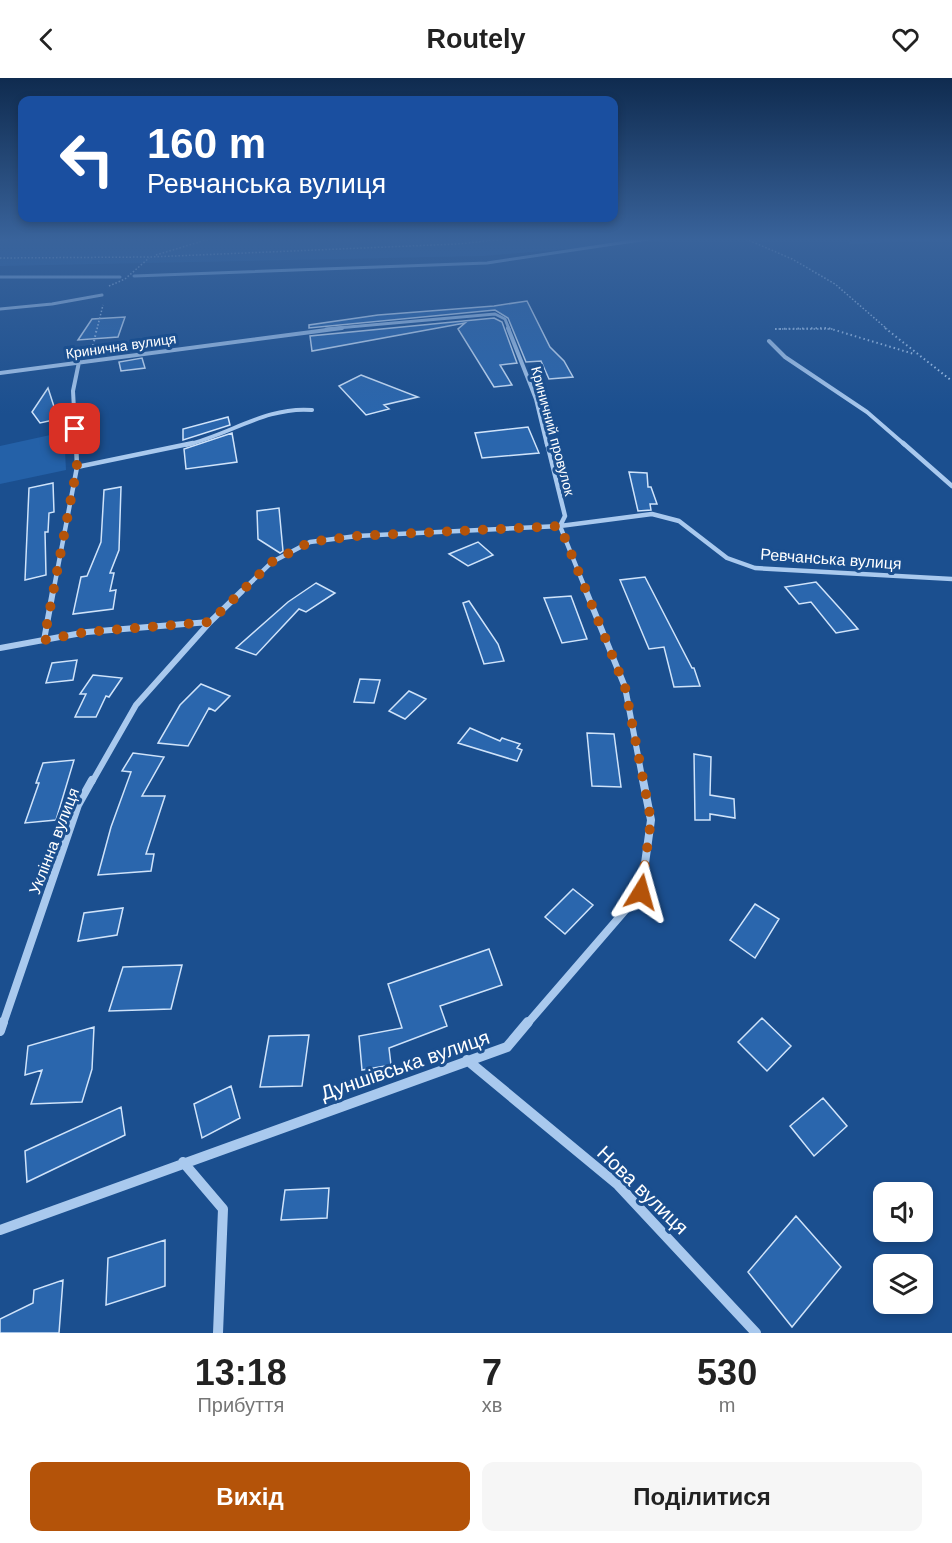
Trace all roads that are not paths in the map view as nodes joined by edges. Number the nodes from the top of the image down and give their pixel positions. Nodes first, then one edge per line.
1 (88, 298) edge
2 (0, 309) edge
3 (495, 314) joint
4 (769, 341) road end
5 (80, 362) junction
6 (0, 373) edge
7 (312, 410) dead end
8 (77, 467) junction
9 (952, 486) edge
10 (560, 526) junction
11 (952, 579) edge
12 (210, 622) junction
13 (44, 640) junction
14 (0, 648) edge
15 (0, 1031) edge
16 (467, 1060) junction
17 (183, 1162) junction
18 (0, 1230) edge
19 (218, 1333) edge
20 (756, 1333) edge

1 - 2 street
3 - 5 street, Кринична вулиця
3 - 10 street, Криничний провулок
4 - 9 street
5 - 6 street, Кринична вулиця
5 - 8 street
7 - 8 street
8 - 13 street
10 - 11 street, Ревчанська вулиця
10 - 12 street, Ревчанська вулиця
10 - 16 street, Дуншівська вулиця
12 - 13 street
12 - 15 street, Уклінна вулиця
13 - 14 street
16 - 17 street, Дуншівська вулиця
16 - 20 street, Нова вулиця
17 - 18 street, Дуншівська вулиця
17 - 19 street

